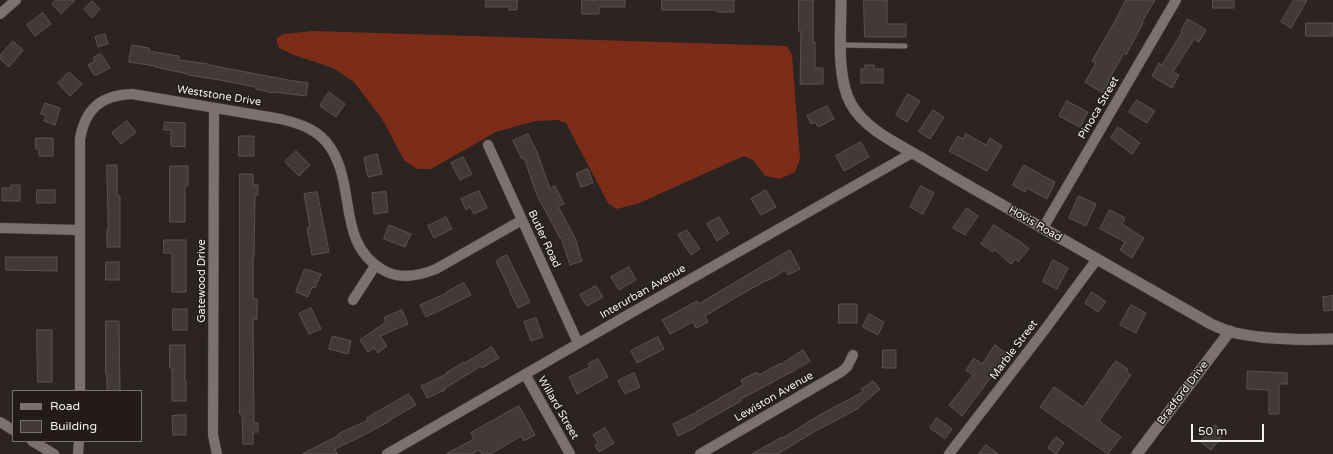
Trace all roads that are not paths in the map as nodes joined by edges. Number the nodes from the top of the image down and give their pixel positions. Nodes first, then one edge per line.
1 (16, 0) edge
2 (841, 0) edge
3 (1176, 0) edge
4 (0, 14) edge
5 (841, 45) junction
6 (905, 46) dead end
7 (214, 108) junction
8 (488, 145) dead end
9 (912, 153) junction
10 (522, 220) junction
11 (0, 228) edge
12 (1042, 228) junction
13 (80, 230) junction
14 (1097, 259) junction
15 (375, 266) junction
16 (353, 300) dead end
17 (1230, 331) junction
18 (1333, 339) edge
19 (578, 343) junction
20 (853, 355) dead end
21 (525, 374) junction
22 (80, 390) edge
23 (0, 422) edge
24 (12, 429) edge
25 (34, 442) edge
26 (79, 442) edge
27 (54, 454) edge
28 (78, 454) edge
29 (217, 454) edge
30 (387, 454) edge
31 (570, 454) edge
32 (700, 454) edge
33 (950, 454) edge
34 (1137, 454) edge

1 - 4 street
2 - 5 street, Hovis Road
3 - 12 street, Pinoca Street
5 - 6 lane
5 - 9 street, Hovis Road
7 - 13 street, Weststone Drive
7 - 15 street, Weststone Drive
7 - 29 street, Gatewood Drive
8 - 10 street, Butler Road
9 - 12 street, Hovis Road
9 - 19 street, Interurban Avenue
10 - 15 street, Weststone Drive
10 - 19 street, Butler Road
11 - 13 street
12 - 14 street, Hovis Road
13 - 22 street, Weststone Drive
14 - 17 street, Hovis Road
14 - 33 street, Marble Street
15 - 16 street
17 - 18 street, Hovis Road
17 - 34 street, Bradford Drive
19 - 21 street, Interurban Avenue
20 - 32 street, Lewiston Avenue
21 - 30 street, Interurban Avenue
21 - 31 street, Willard Street
23 - 24 street
25 - 27 street
26 - 28 street

